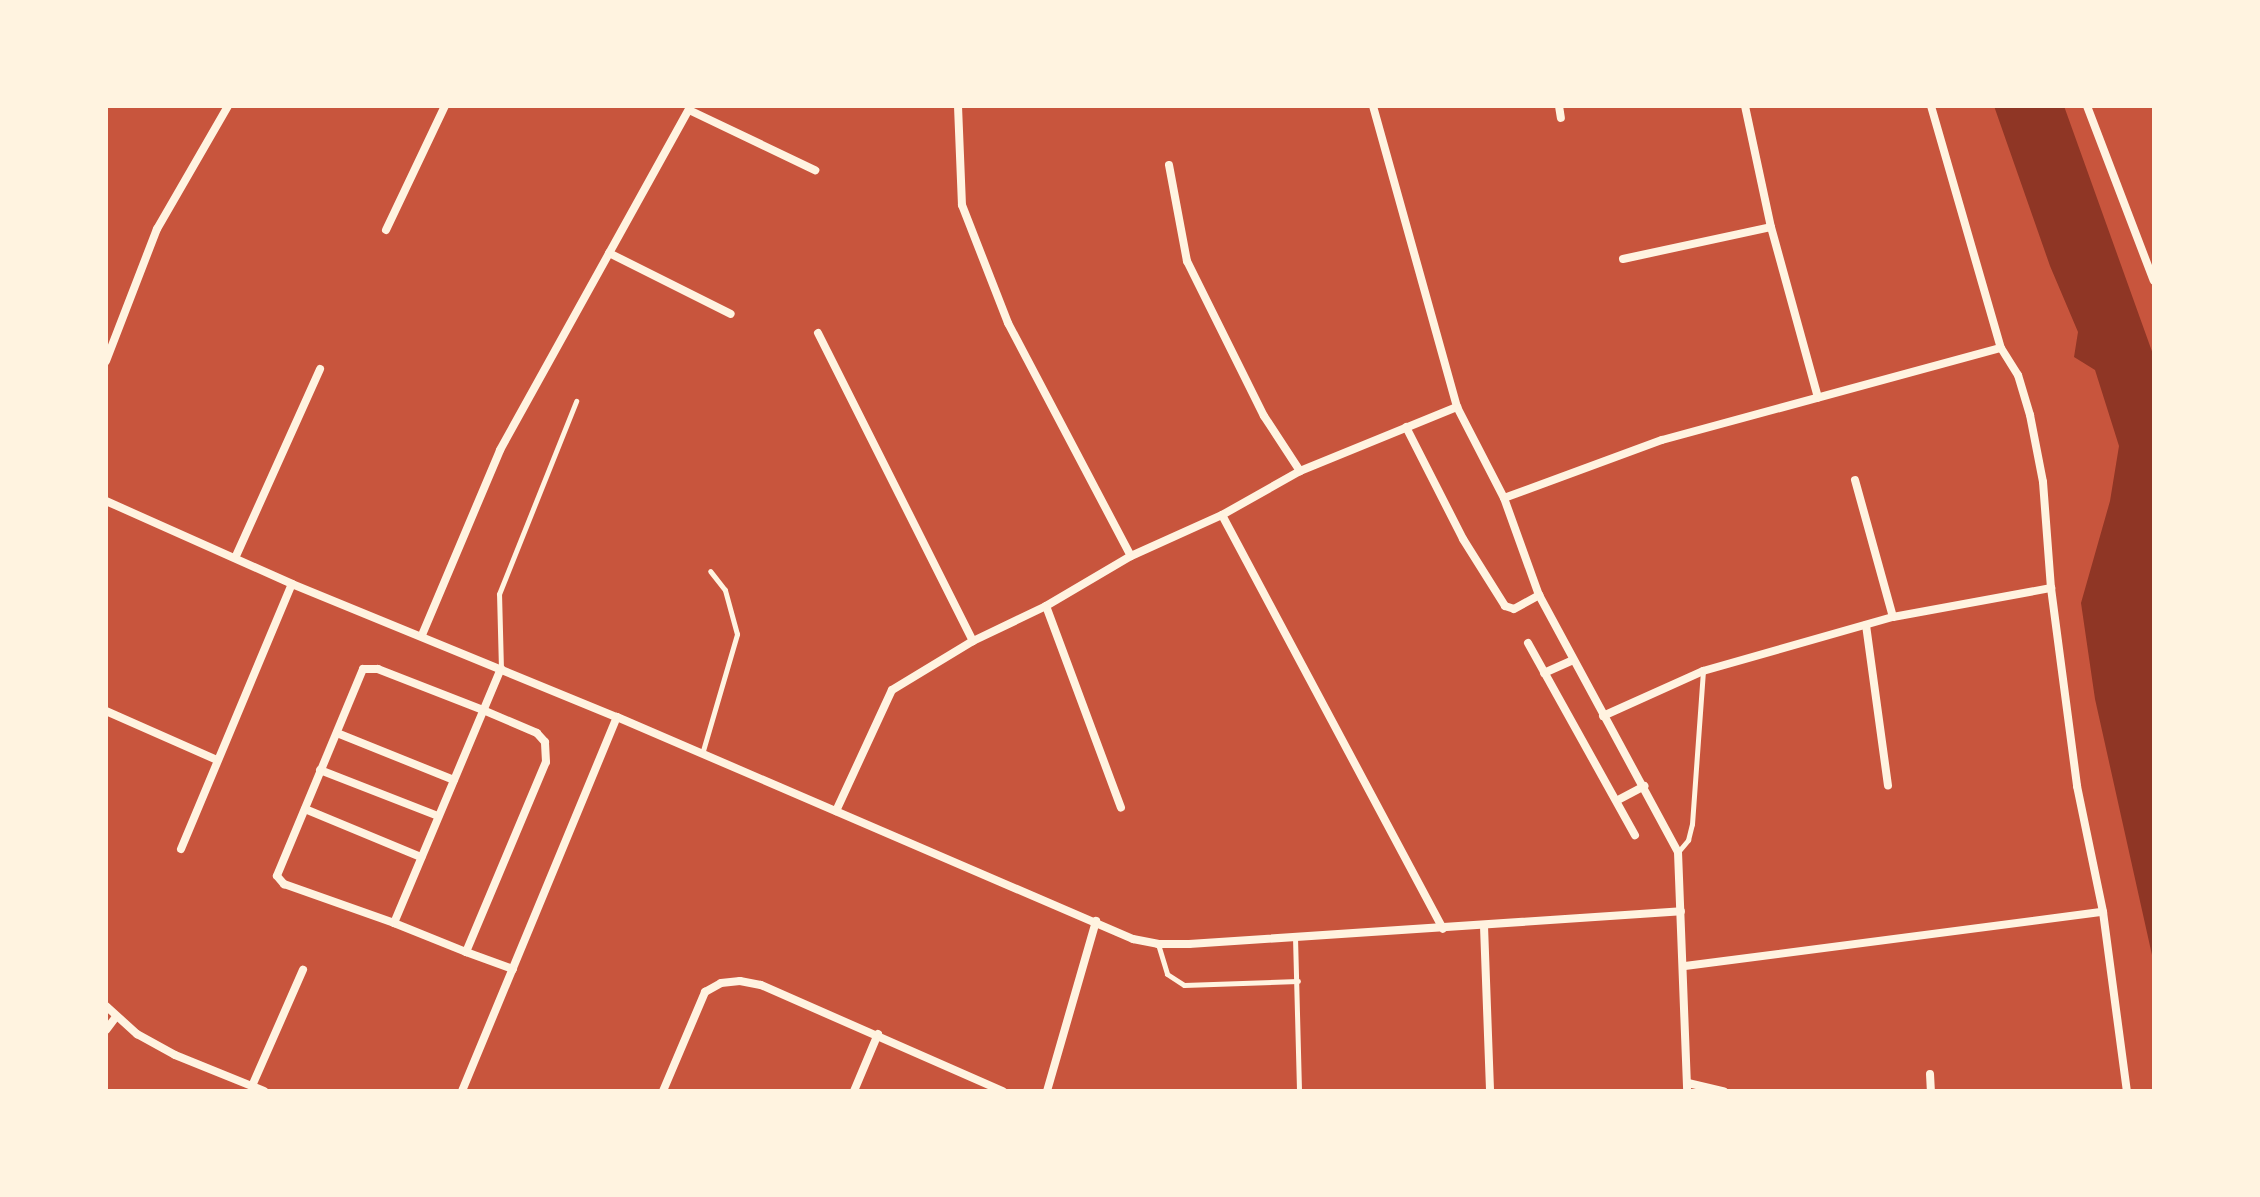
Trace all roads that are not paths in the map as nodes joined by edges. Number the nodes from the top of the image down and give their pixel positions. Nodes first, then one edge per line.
1 (228, 106) edge
2 (445, 106) edge
3 (958, 106) edge
4 (1373, 106) edge
5 (1559, 106) edge
6 (1745, 106) edge
7 (1931, 106) edge
8 (2087, 106) edge
9 (690, 108) edge
10 (1561, 118) dead end
11 (1169, 165) dead end
12 (815, 170) dead end
13 (1771, 227) junction
14 (386, 230) dead end
15 (609, 253) junction
16 (1623, 259) dead end
17 (2154, 281) edge
18 (731, 314) dead end
19 (818, 333) dead end
20 (2001, 348) junction
21 (106, 361) edge
22 (320, 369) dead end
23 (1818, 398) junction
24 (576, 401) dead end
25 (1457, 407) junction
26 (1406, 427) junction
27 (1300, 471) junction
28 (1855, 480) dead end
29 (1504, 498) junction
30 (106, 501) edge
31 (1222, 515) junction
32 (236, 556) junction
33 (1131, 556) junction
34 (710, 571) dead end
35 (292, 584) junction
36 (2051, 588) junction
37 (1539, 595) junction
38 (1046, 606) junction
39 (1893, 617) junction
40 (1866, 625) junction
41 (422, 635) junction
42 (973, 641) junction
43 (1528, 643) dead end
44 (1573, 660) junction
45 (501, 669) junction
46 (1703, 671) junction
47 (1544, 673) junction
48 (483, 710) junction
49 (106, 711) edge
50 (1603, 716) junction
51 (617, 717) junction
52 (337, 733) junction
53 (702, 754) junction
54 (217, 760) junction
55 (320, 770) junction
56 (454, 780) junction
57 (1888, 785) dead end
58 (1644, 786) junction
59 (1618, 800) junction
60 (1121, 808) dead end
61 (305, 809) junction
62 (836, 811) junction
63 (438, 816) junction
64 (1635, 835) dead end
65 (181, 849) dead end
66 (1678, 852) junction
67 (421, 857) junction
68 (1681, 911) junction
69 (2103, 912) junction
70 (1096, 921) junction
71 (394, 923) junction
72 (1484, 926) junction
73 (1443, 929) junction
74 (1295, 937) junction
75 (1158, 944) junction
76 (466, 952) junction
77 (1685, 966) junction
78 (513, 969) junction
79 (303, 970) dead end
80 (1298, 981) junction
81 (106, 1006) edge
82 (115, 1018) junction
83 (106, 1030) edge
84 (878, 1034) junction
85 (1930, 1074) dead end
86 (252, 1086) junction
87 (1687, 1087) edge
88 (264, 1091) edge
89 (462, 1091) edge
90 (663, 1091) edge
91 (854, 1091) edge
92 (1003, 1091) edge
93 (1047, 1091) edge
94 (1299, 1091) edge
95 (1490, 1091) edge
96 (1724, 1091) edge
97 (1931, 1091) edge
98 (2127, 1091) edge

1 - 21 street
2 - 14 street
3 - 33 street
4 - 25 street
5 - 10 street
6 - 13 street
7 - 20 street
8 - 17 street
9 - 12 street
9 - 15 street
11 - 27 street
13 - 16 street
13 - 23 street
15 - 18 street
15 - 41 street
19 - 42 street
20 - 23 street
20 - 36 street
22 - 32 street
23 - 29 street
24 - 45 lane
25 - 26 street
25 - 29 street
26 - 27 street
26 - 37 street
27 - 31 street
28 - 39 street
29 - 37 street
30 - 32 street
31 - 33 street
31 - 73 street
32 - 35 street
33 - 38 street
34 - 53 lane
35 - 41 street
35 - 54 street
36 - 39 street
36 - 69 street
37 - 44 street
38 - 42 street
38 - 60 street
39 - 40 street
40 - 46 street
40 - 57 street
41 - 45 street
42 - 62 street
43 - 47 street
44 - 47 street
44 - 50 street
45 - 48 street
45 - 51 street
46 - 50 street
46 - 66 lane
47 - 59 street
48 - 52 street
48 - 56 street
48 - 76 street
49 - 54 street
50 - 58 street
51 - 53 street
51 - 78 street
52 - 55 street
52 - 56 street
53 - 62 street
54 - 65 street
55 - 61 street
55 - 63 street
56 - 63 street
58 - 59 street
58 - 66 street
59 - 64 street
61 - 67 street
61 - 71 street
62 - 70 street
63 - 67 street
66 - 68 street
67 - 71 street
68 - 72 street
68 - 77 street
69 - 77 street
69 - 98 street
70 - 75 street
70 - 93 street
71 - 76 street
72 - 73 street
72 - 95 street
73 - 74 street
74 - 75 street
74 - 80 lane
75 - 80 lane
76 - 78 street
77 - 87 street
78 - 89 street
79 - 86 street
80 - 94 lane
81 - 82 street
82 - 83 street
82 - 86 street
84 - 90 street
84 - 91 street
84 - 92 street
85 - 97 street
86 - 88 street
87 - 96 street

